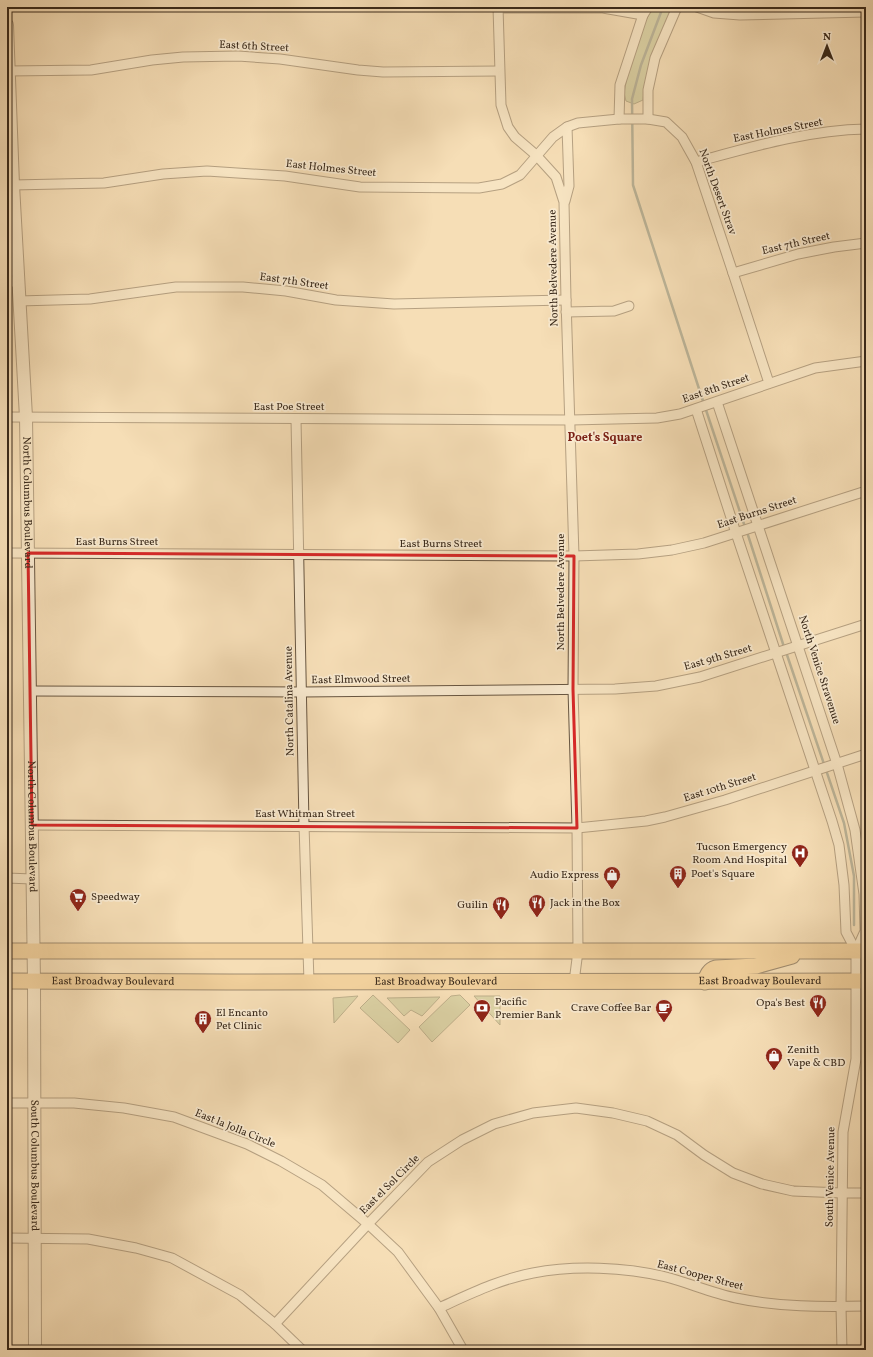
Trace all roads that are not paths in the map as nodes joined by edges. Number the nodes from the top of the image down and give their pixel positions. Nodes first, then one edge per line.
1 (648, 7) edge
2 (677, 7) edge
3 (697, 7) edge
4 (498, 8) edge
5 (866, 12) edge
6 (643, 15) junction
7 (7, 25) edge
8 (8, 71) junction
9 (500, 71) junction
10 (619, 119) junction
11 (648, 119) junction
12 (567, 127) junction
13 (866, 129) edge
14 (10, 145) edge
15 (536, 155) junction
16 (696, 162) junction
17 (13, 185) junction
18 (564, 202) junction
19 (866, 243) edge
20 (734, 272) junction
21 (13, 282) edge
22 (566, 300) junction
23 (19, 301) junction
24 (629, 306) dead end
25 (566, 312) junction
26 (866, 360) edge
27 (768, 383) junction
28 (717, 402) junction
29 (696, 409) junction
30 (7, 417) edge
31 (26, 417) junction
32 (296, 419) junction
33 (571, 420) junction
34 (866, 491) edge
35 (759, 525) junction
36 (736, 533) junction
37 (7, 553) edge
38 (28, 553) junction
39 (298, 555) junction
40 (574, 556) junction
41 (866, 624) edge
42 (798, 646) junction
43 (776, 653) junction
44 (573, 689) junction
45 (30, 691) junction
46 (302, 692) junction
47 (866, 754) edge
48 (837, 764) junction
49 (816, 771) junction
50 (32, 824) junction
51 (304, 825) junction
52 (577, 828) junction
53 (7, 878) edge
54 (32, 879) junction
55 (7, 951) edge
56 (33, 951) junction
57 (308, 951) junction
58 (578, 951) junction
59 (812, 951) junction
60 (861, 951) edge
61 (7, 981) edge
62 (861, 981) edge
63 (34, 982) junction
64 (309, 982) junction
65 (574, 982) junction
66 (705, 982) junction
67 (7, 1103) edge
68 (35, 1103) junction
69 (842, 1193) junction
70 (866, 1193) edge
71 (368, 1224) junction
72 (7, 1238) edge
73 (35, 1238) junction
74 (866, 1306) edge
75 (841, 1307) junction
76 (439, 1308) junction
77 (275, 1324) junction
78 (35, 1350) edge
79 (302, 1350) edge
80 (463, 1350) edge
81 (842, 1350) edge

1 - 6 street
2 - 11 street
3 - 5 street
4 - 6 street
4 - 9 street, North Belvedere Avenue
6 - 10 street
7 - 8 street, North Columbus Boulevard
8 - 9 street, East 6th Street
8 - 14 street, North Columbus Boulevard
9 - 15 street, North Belvedere Avenue
10 - 11 street, East Holmes Street
10 - 12 street, East Holmes Street
11 - 16 street, North Desert Strav
12 - 15 street, East Holmes Street
12 - 18 street, North Belvedere Avenue
13 - 16 street, East Holmes Street
14 - 17 street, North Columbus Boulevard
15 - 17 street, East Holmes Street
15 - 18 street, North Belvedere Avenue
16 - 20 street, North Desert Strav
17 - 21 street, North Columbus Boulevard
18 - 22 street, North Belvedere Avenue
19 - 20 street, East 7th Street
20 - 27 street, North Desert Strav
21 - 23 street, North Columbus Boulevard
22 - 23 street, East 7th Street
22 - 25 street, North Belvedere Avenue
23 - 31 street, North Columbus Boulevard
24 - 25 street
25 - 33 street, North Belvedere Avenue
26 - 27 street, East 8th Street
27 - 28 street, East 8th Street
28 - 29 street, East 8th Street
28 - 35 street, North Venice Stravenue
29 - 33 street, East 8th Street
29 - 36 street, North Venice Stravenue
30 - 31 street, East Poe Street
31 - 32 street, East Poe Street
31 - 38 street, North Columbus Boulevard
32 - 33 street, East Poe Street
32 - 39 street, North Catalina Avenue
33 - 40 street, North Belvedere Avenue
34 - 35 street, East Burns Street
35 - 36 street, East Burns Street
35 - 42 street, North Venice Stravenue
36 - 40 street, East Burns Street
36 - 43 street, North Venice Stravenue
37 - 38 street, East Burns Street
38 - 39 street, East Burns Street
38 - 45 street, North Columbus Boulevard
39 - 40 street, East Burns Street
39 - 46 street, North Catalina Avenue
40 - 44 street, North Belvedere Avenue
41 - 42 street, East 9th Street
42 - 43 street, East 9th Street
42 - 48 street, North Venice Stravenue
43 - 44 street, East 9th Street
43 - 49 street, North Venice Stravenue
44 - 46 street, East Elmwood Street
44 - 52 street, North Belvedere Avenue
45 - 46 street, East Elmwood Street
45 - 50 street, North Columbus Boulevard
46 - 51 street, North Catalina Avenue
47 - 48 street, East 10th Street
48 - 49 street, East 10th Street
48 - 60 street, North Venice Stravenue
49 - 52 street, East 10th Street
49 - 60 street, North Venice Stravenue
50 - 51 street, East Whitman Street
50 - 54 street, North Columbus Boulevard
51 - 52 street, East Whitman Street
51 - 57 street, North Catalina Avenue
52 - 58 street, North Belvedere Avenue
53 - 54 street
54 - 56 street, North Columbus Boulevard
55 - 56 main road
56 - 57 main road
56 - 63 street, North Columbus Boulevard
57 - 58 main road
57 - 64 street, North Catalina Avenue
58 - 59 main road
58 - 65 street, North Belvedere Avenue
59 - 60 main road
59 - 66 main road
60 - 62 street, North Venice Stravenue
61 - 63 main road, East Broadway Boulevard
62 - 66 main road, East Broadway Boulevard
62 - 69 street, South Venice Avenue
63 - 64 main road, East Broadway Boulevard
63 - 68 street, South Columbus Boulevard
64 - 65 main road, East Broadway Boulevard
65 - 66 main road, East Broadway Boulevard
67 - 68 street, East la Jolla Circle
68 - 71 street, East la Jolla Circle
68 - 73 street, South Columbus Boulevard
69 - 70 street, East el Sol Circle
69 - 71 street, East el Sol Circle
69 - 75 street, South Venice Avenue
71 - 76 street, East la Jolla Circle
71 - 77 street, East el Sol Circle
72 - 73 street
73 - 77 street
73 - 78 street, South Columbus Boulevard
74 - 75 street, East Cooper Street
75 - 76 street, East Cooper Street
75 - 81 street, South Venice Avenue
76 - 80 street, East la Jolla Circle
77 - 79 street

